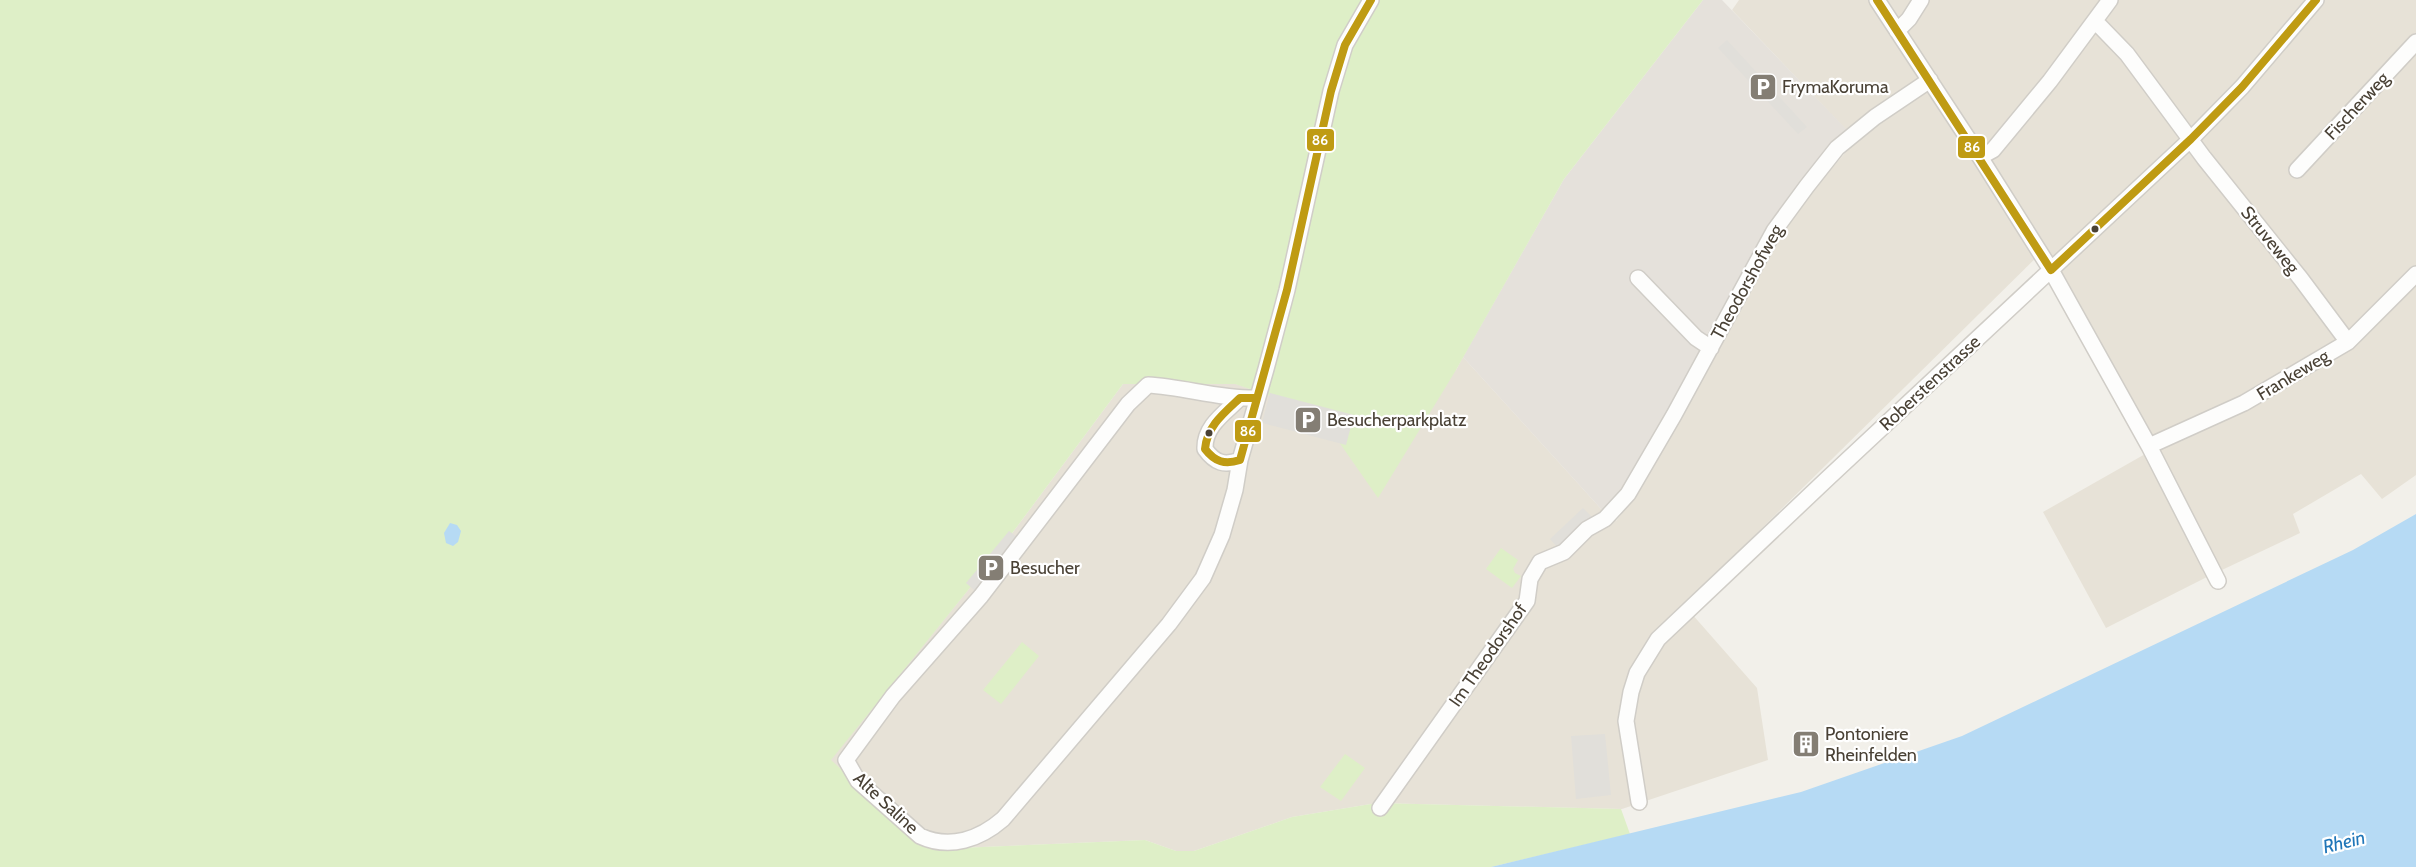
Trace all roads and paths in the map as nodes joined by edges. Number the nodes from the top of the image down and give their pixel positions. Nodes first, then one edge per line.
1 (1371, 0) edge
2 (1877, 0) edge
3 (1922, 0) edge
4 (2110, 0) edge
5 (2316, 0) edge
6 (2095, 20) junction
7 (1897, 31) junction
8 (2416, 42) edge
9 (1930, 80) junction
10 (2192, 139) junction
11 (1980, 157) junction
12 (2298, 170) dead end
13 (2051, 270) junction
14 (2416, 274) edge
15 (1638, 278) dead end
16 (2348, 342) junction
17 (1711, 348) junction
18 (1240, 398) junction
19 (1257, 398) junction
20 (2149, 446) junction
21 (1240, 460) junction
22 (1605, 519) joint
23 (2218, 581) dead end
24 (1639, 802) dead end
25 (1380, 808) dead end

1 - 19 street, Alte Saline
2 - 7 street
3 - 7 street
4 - 6 street
5 - 10 street, Roberstenstrasse
6 - 10 street, Struveweg
6 - 11 street
7 - 9 street
8 - 12 street, Fischerweg
9 - 11 street
9 - 17 street, Theodorshofweg
10 - 13 street, Roberstenstrasse
10 - 16 street, Struveweg
11 - 13 street
13 - 20 street
13 - 24 street, Roberstenstrasse
14 - 16 street, Frankeweg
15 - 17 street
16 - 20 street, Frankeweg
17 - 22 street, Theodorshofweg
18 - 19 street, Alte Saline
18 - 21 street
18 - 21 street, Alte Saline
19 - 21 street, Alte Saline
20 - 23 street
22 - 25 street, Im Theodorshof

